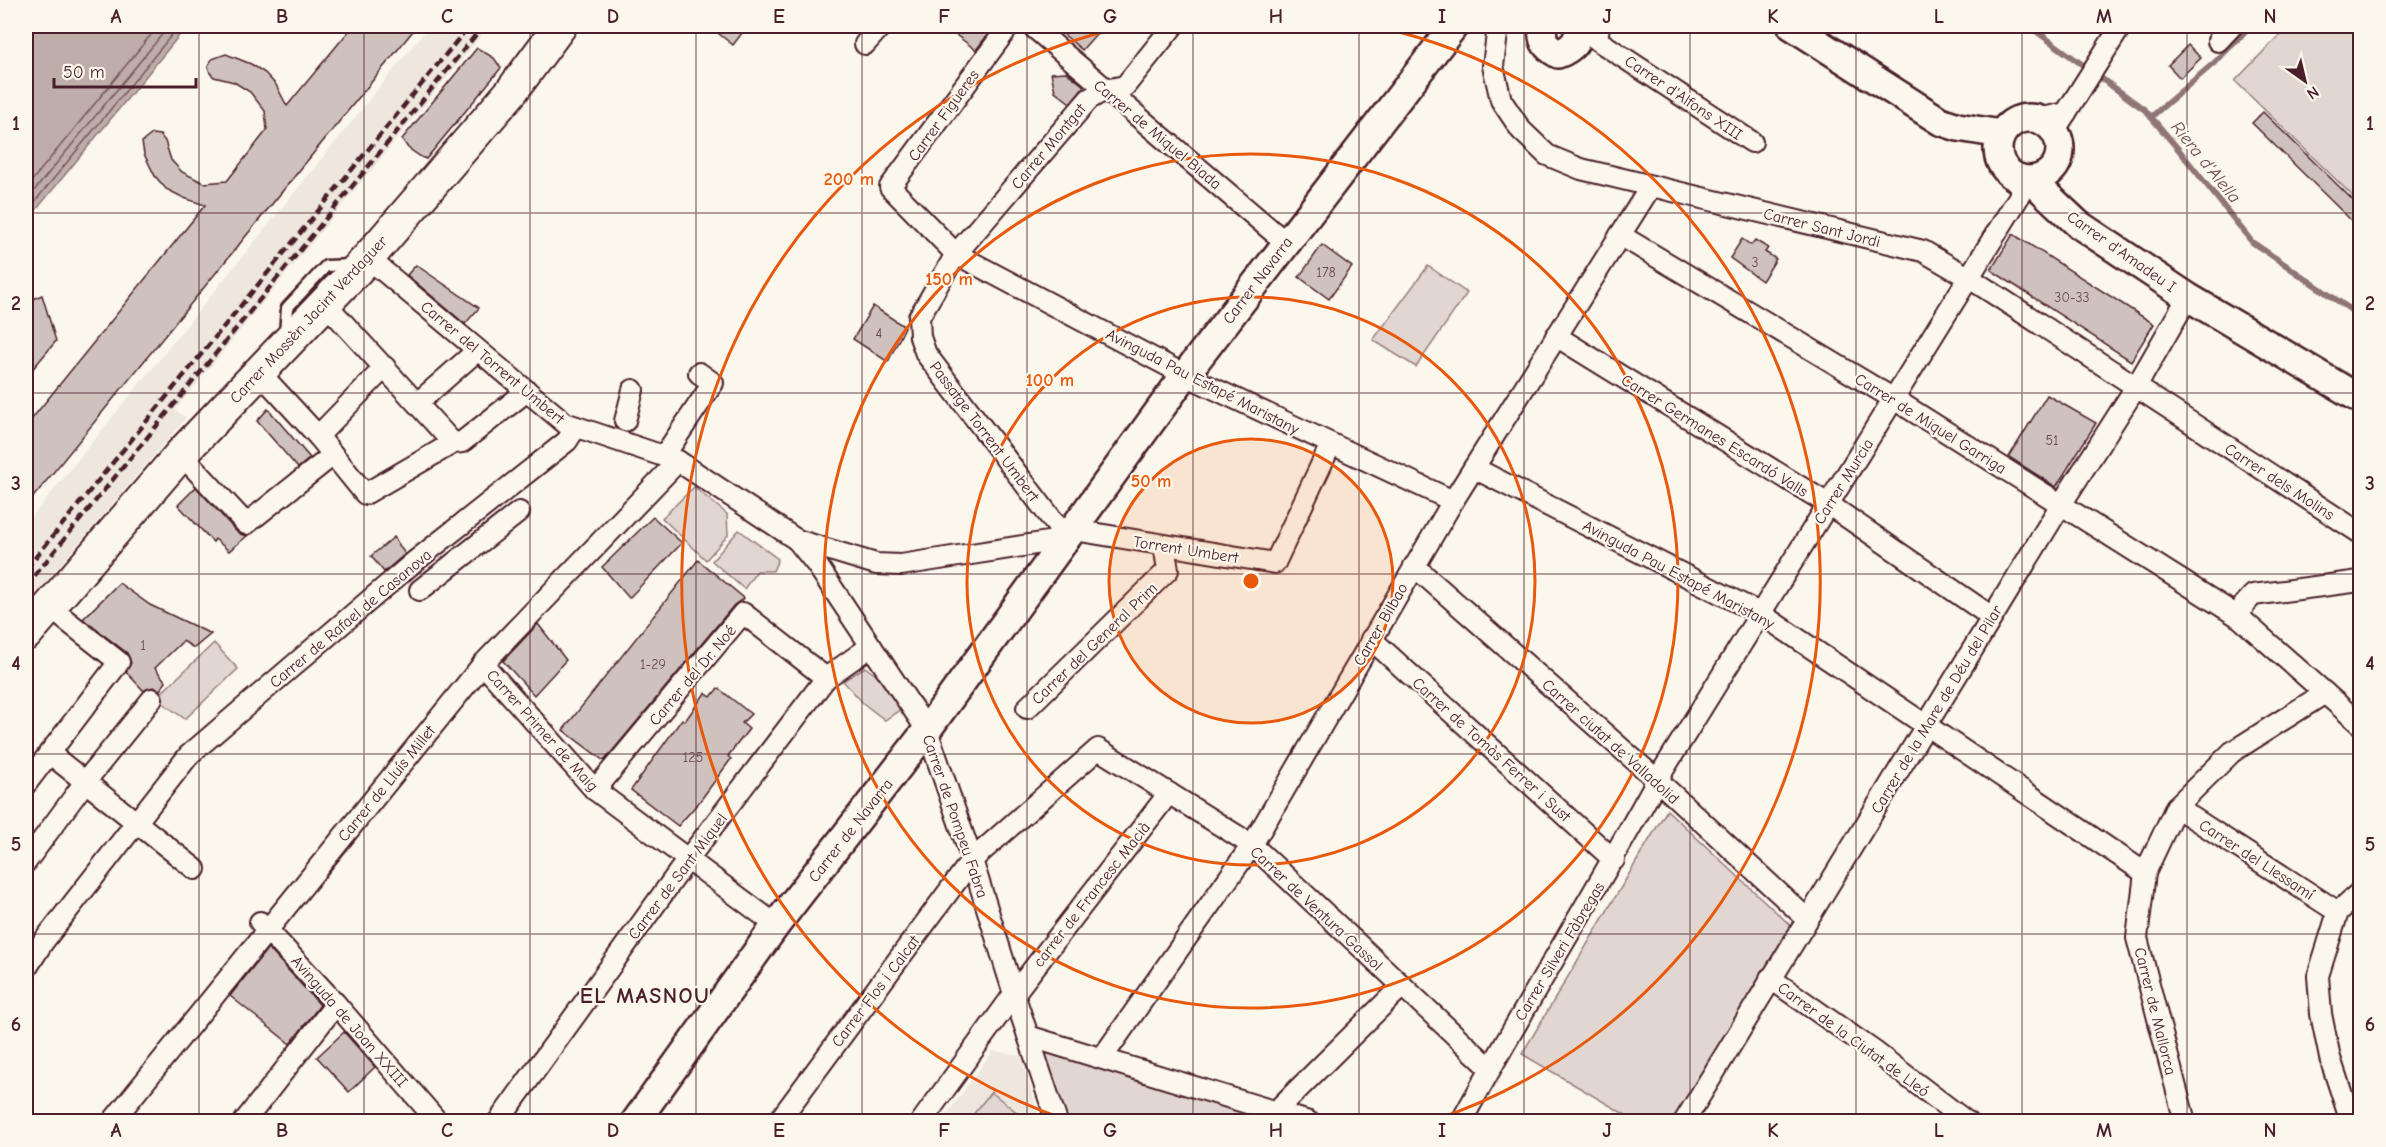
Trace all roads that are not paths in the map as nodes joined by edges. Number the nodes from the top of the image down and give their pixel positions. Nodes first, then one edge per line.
1 (560, 26) edge
2 (881, 26) edge
3 (1009, 26) edge
4 (1032, 26) edge
5 (1173, 26) edge
6 (1454, 26) edge
7 (1498, 26) edge
8 (1543, 26) edge
9 (1580, 26) edge
10 (1599, 26) edge
11 (1792, 26) edge
12 (2232, 26) edge
13 (2118, 29) edge
14 (2218, 41) dead end
15 (865, 44) dead end
16 (1105, 90) junction
17 (2052, 121) junction
18 (1959, 127) junction
19 (2001, 134) junction
20 (1752, 142) dead end
21 (2026, 172) junction
22 (1651, 186) junction
23 (1620, 236) junction
24 (1285, 242) junction
25 (956, 254) junction
26 (365, 261) junction
27 (1968, 277) junction
28 (2188, 297) junction
29 (325, 303) junction
30 (1556, 336) junction
31 (285, 346) junction
32 (471, 357) dead end
33 (386, 368) junction
34 (259, 372) junction
35 (699, 373) dead end
36 (1185, 375) junction
37 (2136, 387) junction
38 (633, 390) dead end
39 (527, 392) junction
40 (422, 399) dead end
41 (1894, 399) junction
42 (2361, 399) edge
43 (625, 421) dead end
44 (576, 428) junction
45 (2200, 429) joint
46 (318, 436) junction
47 (453, 443) junction
48 (1331, 444) junction
49 (181, 454) junction
50 (333, 455) junction
51 (671, 459) junction
52 (1474, 468) junction
53 (1453, 501) junction
54 (2062, 503) junction
55 (1828, 504) junction
56 (519, 512) dead end
57 (2361, 533) edge
58 (1070, 535) junction
59 (797, 540) junction
60 (1164, 545) junction
61 (1414, 566) junction
62 (2361, 580) edge
63 (420, 590) dead end
64 (48, 606) junction
65 (1761, 614) junction
66 (1992, 617) junction
67 (2239, 617) junction
68 (26, 634) edge
69 (1371, 639) junction
70 (871, 646) junction
71 (483, 664) junction
72 (826, 678) junction
73 (2325, 693) junction
74 (153, 699) dead end
75 (1027, 708) dead end
76 (2361, 724) edge
77 (1926, 726) junction
78 (927, 730) junction
79 (1098, 749) joint
80 (49, 753) junction
81 (1657, 780) junction
82 (85, 782) junction
83 (26, 784) edge
84 (596, 790) junction
85 (1169, 794) junction
86 (2176, 807) junction
87 (138, 823) junction
88 (1252, 845) junction
89 (688, 859) junction
90 (972, 860) junction
91 (1614, 860) junction
92 (26, 862) edge
93 (195, 869) dead end
94 (2145, 873) junction
95 (2361, 892) edge
96 (2338, 912) junction
97 (1806, 918) junction
98 (264, 926) junction
99 (776, 926) junction
100 (26, 969) edge
101 (1770, 978) junction
102 (1401, 987) junction
103 (1014, 994) junction
104 (336, 1004) junction
105 (1028, 1036) junction
106 (1102, 1058) junction
107 (1490, 1068) junction
108 (1271, 1116) edge
109 (111, 1122) edge
110 (244, 1122) edge
111 (438, 1122) edge
112 (498, 1122) edge
113 (634, 1122) edge
114 (778, 1122) edge
115 (921, 1122) edge
116 (1057, 1122) edge
117 (1309, 1122) edge
118 (1461, 1122) edge
119 (1684, 1122) edge
120 (1967, 1122) edge
121 (2185, 1122) edge
122 (2351, 1122) edge

1 - 26 main road, Carrer Mossèn Jacint Verdaguer
2 - 15 street
3 - 25 street, Carrer Figueres
4 - 16 street, Carrer de Miquel Biada
5 - 16 street, Carrer Montgat
6 - 24 street, Carrer Navarra
7 - 22 street, Carrer Sant Jordi
8 - 9 street
10 - 20 street, Carrer d'Alfons XIII
11 - 18 street
12 - 14 street
13 - 17 street
16 - 24 street, Carrer de Miquel Biada
16 - 25 street, Carrer Montgat
17 - 19 street
17 - 21 street
18 - 19 street
18 - 21 street
19 - 21 street
21 - 27 street, Carrer Murcia
21 - 28 street, Carrer d'Amadeu I
22 - 23 street, Carrer Bilbao
22 - 27 street, Carrer Sant Jordi
23 - 30 street, Carrer Bilbao
23 - 41 street, Carrer de Miquel Garriga
24 - 36 street, Carrer Navarra
25 - 36 street, Avinguda Pau Estapé Maristany
25 - 58 street, Passatge Torrent Umbert
26 - 29 main road, Carrer Mossèn Jacint Verdaguer
26 - 31 lane
26 - 39 street, Carrer del Torrent Umbert
27 - 37 street, Carrer Sant Jordi
27 - 41 street, Carrer Murcia
28 - 37 street, Carrer de la Mare de Déu del Pilar
28 - 42 street, Carrer d'Amadeu I
29 - 31 main road, Carrer Mossèn Jacint Verdaguer
29 - 33 street
30 - 52 street, Carrer Bilbao
30 - 55 street, Carrer Germanes Escardó Valls
31 - 34 main road, Carrer Mossèn Jacint Verdaguer
32 - 40 street
33 - 46 street
33 - 47 street
34 - 46 street
34 - 49 main road, Carrer Mossèn Jacint Verdaguer
35 - 51 street, Carrer de Lluís Millet
36 - 48 street, Avinguda Pau Estapé Maristany
36 - 58 street, Carrer Navarra
37 - 45 street, Carrer Sant Jordi
37 - 54 street, Carrer de la Mare de Déu del Pilar
38 - 43 street
39 - 44 street, Carrer del Torrent Umbert
39 - 47 street
41 - 54 street, Carrer de Miquel Garriga
41 - 55 street, Carrer Murcia
44 - 51 street, Carrer del Torrent Umbert
44 - 87 street, Carrer de Rafael de Casanova
45 - 57 street, Carrer dels Molins
46 - 50 street
47 - 50 street
48 - 53 street, Avinguda Pau Estapé Maristany
48 - 60 street, Torrent Umbert
49 - 50 street
49 - 64 main road, Carrer Mossèn Jacint Verdaguer
51 - 59 street, Carrer del Torrent Umbert
51 - 71 street, Carrer de Lluís Millet
52 - 53 street, Carrer Bilbao
52 - 65 street, Avinguda Pau Estapé Maristany
53 - 61 street, Carrer Bilbao
54 - 66 street, Carrer de la Mare de Déu del Pilar
54 - 67 street, Carrer de Miquel Garriga
55 - 65 street, Carrer Murcia
55 - 66 street, Carrer Germanes Escardó Valls
56 - 63 street
58 - 59 street, Carrer del Torrent Umbert
58 - 60 street, Torrent Umbert
58 - 78 street, Carrer de Navarra
59 - 70 street, Carrer de Pompeu Fabra
60 - 75 street, Carrer del General Prim
61 - 69 street, Carrer Bilbao
61 - 81 street, Carrer ciutat de Valladolid
62 - 67 street
64 - 68 main road, Carrer Mossèn Jacint Verdaguer
64 - 80 street
65 - 77 street, Avinguda Pau Estapé Maristany
65 - 81 street, Carrer Murcia
66 - 77 street, Carrer de la Mare de Déu del Pilar
67 - 73 street, Carrer de Miquel Garriga
69 - 88 street, Carrer Bilbao
69 - 91 street, Carrer de Tomàs Ferrer i Sust
70 - 72 street, Carrer de Sant Miquel
70 - 78 street, Carrer de Pompeu Fabra
71 - 84 street, Carrer Primer de Maig
71 - 98 street, Carrer de Lluís Millet
72 - 84 street, Carrer del Dr. Noé
72 - 89 street, Carrer de Sant Miquel
73 - 76 street, Carrer de Miquel Garriga
73 - 86 street, Carrer de Mallorca
74 - 82 street
77 - 94 street, Avinguda Pau Estapé Maristany
77 - 97 street, Carrer de la Mare de Déu del Pilar
78 - 90 street, Carrer de Pompeu Fabra
78 - 99 street, Carrer de Navarra
79 - 85 street, Carrer de Ventura Gassol
79 - 90 street, Carrer Flos i Calcat
80 - 82 street
80 - 83 street
81 - 91 street, Carrer Silveri Fàbregas
81 - 97 street, Carrer ciutat de Valladolid
82 - 87 street
82 - 92 street
84 - 89 street, Carrer Primer de Maig
85 - 88 street, Carrer de Ventura Gassol
85 - 103 street, carrer de Francesc Macià
86 - 94 street, Carrer de Mallorca
86 - 96 street, Carrer del Llessamí
87 - 93 street
87 - 100 street, Carrer de Rafael de Casanova
88 - 102 street, Carrer de Ventura Gassol
88 - 106 street, Carrer Bilbao
89 - 99 street, Carrer Primer de Maig
89 - 112 street, Carrer de Sant Miquel
90 - 103 street, Carrer de Pompeu Fabra
90 - 114 street, Carrer Flos i Calcat
91 - 107 street, Carrer Silveri Fàbregas
94 - 121 street, Carrer de Mallorca
95 - 96 street
96 - 122 street
97 - 101 street, Carrer de la Mare de Déu del Pilar
98 - 104 street, Avinguda de Joan XXIII
98 - 109 street, Carrer de Lluís Millet
99 - 113 street, Carrer de Navarra
101 - 119 street, Carrer de la Mare de Déu del Pilar
101 - 120 street, Carrer de la Ciutat de Lleó
102 - 107 street, Carrer de Ventura Gassol
102 - 108 street
103 - 105 street, Carrer de Pompeu Fabra
103 - 115 street, carrer de Francesc Macià
104 - 110 street
104 - 111 street, Avinguda de Joan XXIII
105 - 106 street
105 - 116 street, Carrer de Pompeu Fabra
106 - 108 street
107 - 118 street, Carrer Silveri Fàbregas
108 - 117 street

